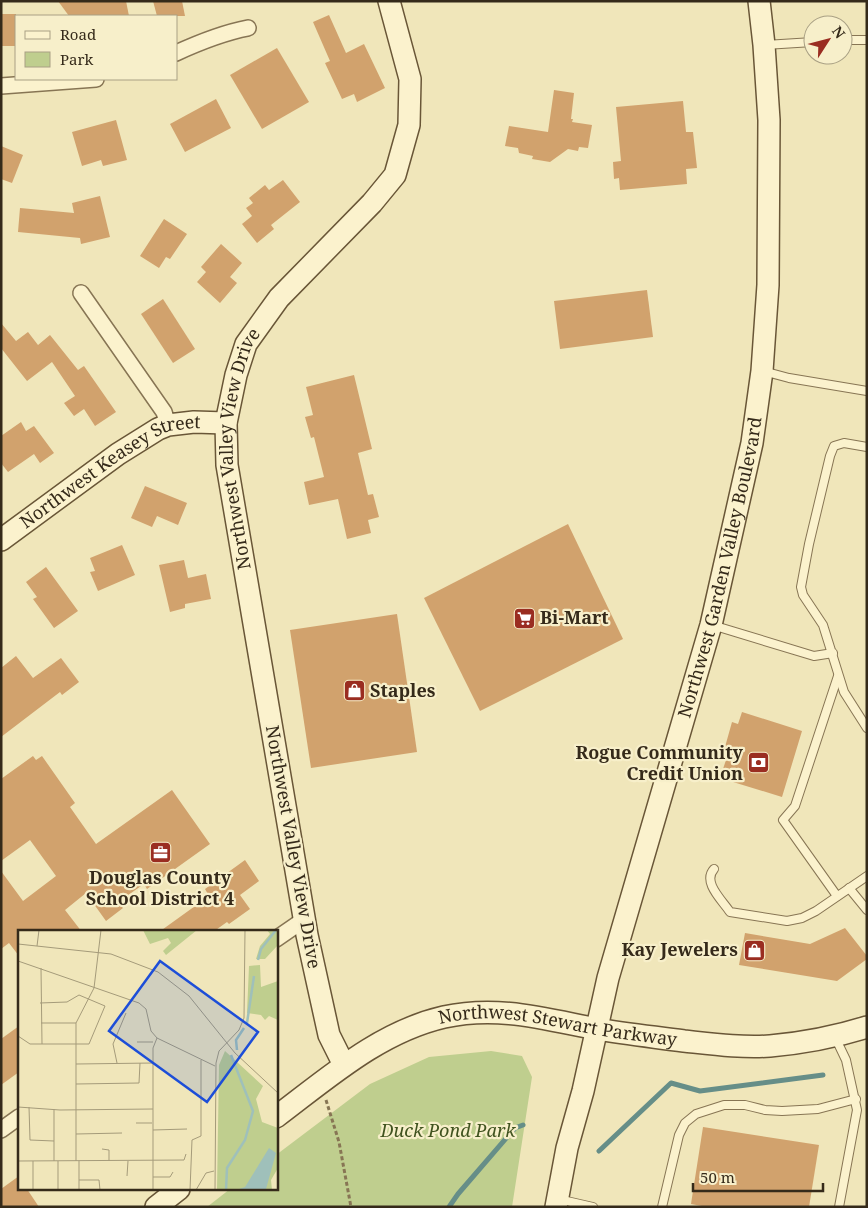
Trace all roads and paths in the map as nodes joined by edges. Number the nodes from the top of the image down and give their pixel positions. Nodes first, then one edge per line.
1 (389, 1) edge
2 (759, 1) edge
3 (248, 28) dead end
4 (853, 39) edge
5 (867, 40) edge
6 (803, 43) edge
7 (764, 45) junction
8 (178, 52) edge
9 (82, 80) edge
10 (1, 86) edge
11 (81, 293) dead end
12 (762, 371) junction
13 (867, 391) edge
14 (226, 423) junction
15 (168, 425) junction
16 (867, 447) edge
17 (1, 540) edge
18 (711, 625) junction
19 (833, 653) junction
20 (838, 676) junction
21 (867, 728) edge
22 (714, 869) dead end
23 (867, 876) edge
24 (849, 888) junction
25 (837, 896) junction
26 (867, 910) edge
27 (305, 919) junction
28 (278, 937) edge
29 (867, 1027) edge
30 (597, 1028) junction
31 (835, 1037) junction
32 (344, 1065) junction
33 (321, 1083) junction
34 (856, 1099) junction
35 (278, 1115) edge
36 (18, 1118) edge
37 (1, 1130) edge
38 (178, 1190) edge
39 (557, 1203) edge
40 (156, 1207) edge
41 (351, 1207) edge
42 (593, 1207) edge
43 (662, 1207) edge
44 (839, 1207) edge

1 - 14 main road, Northwest Valley View Drive
2 - 7 main road, Northwest Garden Valley Boulevard
3 - 8 street
4 - 5 lane
6 - 7 lane
7 - 12 main road, Northwest Garden Valley Boulevard
9 - 10 street
11 - 15 street
12 - 13 lane
12 - 18 main road, Northwest Garden Valley Boulevard
14 - 15 main road, Northwest Keasey Street
14 - 27 main road, Northwest Valley View Drive
15 - 17 main road, Northwest Keasey Street
16 - 19 lane
18 - 19 lane
18 - 30 main road, Northwest Garden Valley Boulevard
19 - 20 lane
20 - 21 lane
20 - 25 lane
22 - 25 lane
23 - 24 lane
24 - 25 lane
24 - 26 lane
27 - 28 street
27 - 32 main road, Northwest Valley View Drive
29 - 31 main road, Northwest Stewart Parkway
30 - 31 main road, Northwest Stewart Parkway
30 - 32 main road, Northwest Stewart Parkway
30 - 39 main road, Northwest Garden Valley Boulevard
31 - 34 lane
32 - 33 main road, Northwest Stewart Parkway
33 - 35 main road, Northwest Stewart Parkway
33 - 41 path
34 - 43 lane
34 - 44 lane
36 - 37 street
38 - 40 main road
39 - 42 lane

